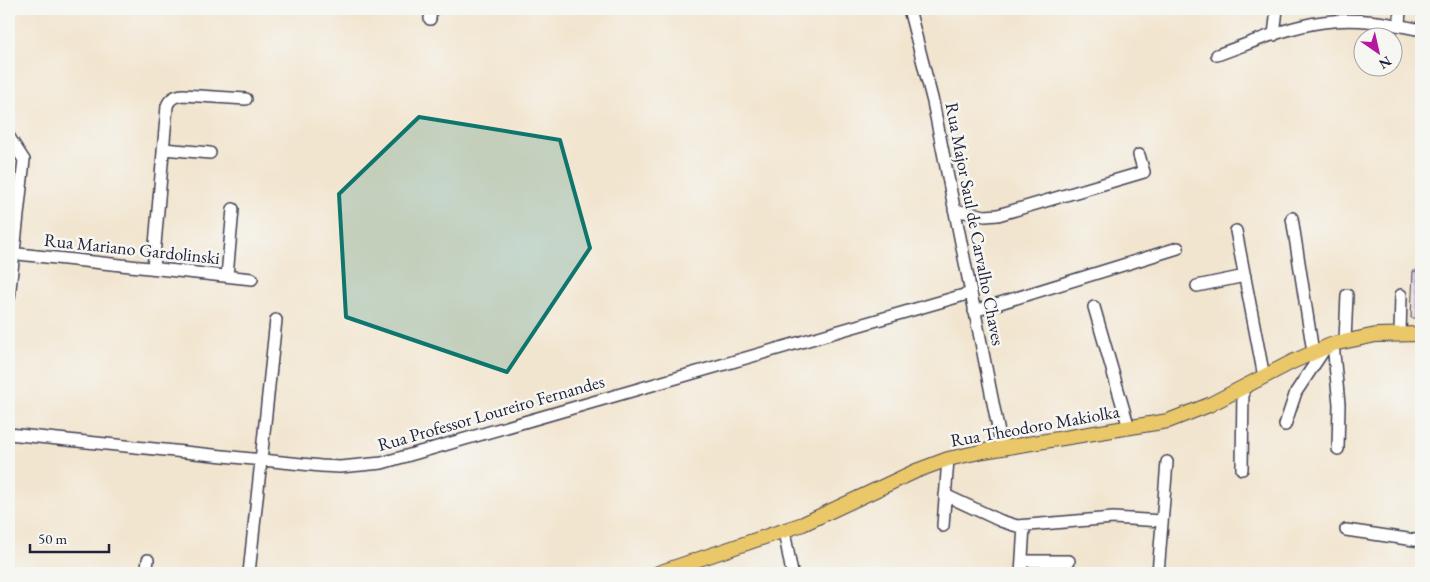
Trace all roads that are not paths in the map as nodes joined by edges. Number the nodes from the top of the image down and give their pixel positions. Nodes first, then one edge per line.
1 (909, 9) edge
2 (1277, 9) edge
3 (1400, 9) edge
4 (1399, 25) junction
5 (1421, 30) edge
6 (1274, 35) junction
7 (1217, 55) dead end
8 (246, 99) dead end
9 (9, 138) edge
10 (163, 149) junction
11 (210, 153) dead end
12 (1139, 155) dead end
13 (233, 209) dead end
14 (954, 210) junction
15 (1292, 218) dead end
16 (1236, 231) dead end
17 (1178, 248) dead end
18 (11, 254) edge
19 (152, 268) junction
20 (226, 276) junction
21 (1245, 276) junction
22 (252, 278) dead end
23 (1197, 286) dead end
24 (971, 293) junction
25 (1347, 295) dead end
26 (1401, 295) dead end
27 (9, 298) edge
28 (1094, 307) dead end
29 (974, 311) junction
30 (276, 320) dead end
31 (1400, 334) junction
32 (1421, 334) edge
33 (1330, 346) junction
34 (1264, 377) junction
35 (1243, 388) junction
36 (1285, 425) dead end
37 (1129, 428) junction
38 (9, 434) edge
39 (1002, 448) junction
40 (1338, 449) dead end
41 (948, 459) junction
42 (261, 460) junction
43 (1167, 462) dead end
44 (1242, 469) dead end
45 (945, 495) junction
46 (1162, 521) junction
47 (943, 526) dead end
48 (1024, 526) junction
49 (1346, 530) dead end
50 (784, 531) junction
51 (1421, 541) edge
52 (148, 560) dead end
53 (1022, 561) junction
54 (1069, 561) dead end
55 (146, 573) edge
56 (249, 573) edge
57 (658, 573) edge
58 (792, 573) edge
59 (1020, 573) edge
60 (1158, 573) edge

1 - 14 street, Rua Major Saul de Carvalho Chaves
2 - 6 street
3 - 4 street
4 - 5 street
4 - 6 street
6 - 7 street
8 - 10 street
9 - 18 street
10 - 11 street
10 - 19 street
12 - 14 street
13 - 20 street
14 - 24 street, Rua Major Saul de Carvalho Chaves
15 - 33 street
16 - 21 street
17 - 29 street
18 - 19 street, Rua Mariano Gardolinski
18 - 27 street
19 - 20 street, Rua Mariano Gardolinski
20 - 22 street, Rua Mariano Gardolinski
21 - 23 street
21 - 34 street
24 - 29 street, Rua Major Saul de Carvalho Chaves
24 - 42 street, Rua Professor Loureiro Fernandes
25 - 33 street
26 - 31 street
28 - 37 street
29 - 39 street, Rua Major Saul de Carvalho Chaves
30 - 42 street
31 - 32 main road, Rua Theodoro Makiolka
31 - 33 main road, Rua Theodoro Makiolka
33 - 34 main road, Rua Theodoro Makiolka
33 - 36 street
33 - 40 street
34 - 35 main road, Rua Theodoro Makiolka
35 - 37 main road, Rua Theodoro Makiolka
35 - 44 street
37 - 39 main road, Rua Theodoro Makiolka
38 - 42 street, Rua Professor Loureiro Fernandes
39 - 41 main road, Rua Theodoro Makiolka
41 - 45 street
41 - 50 main road, Rua Theodoro Makiolka
42 - 56 street
43 - 46 street
45 - 47 street
45 - 48 street
46 - 48 street
46 - 60 street
48 - 53 street
49 - 51 street
50 - 57 main road, Rua Theodoro Makiolka
50 - 58 street
52 - 55 street
53 - 54 street
53 - 59 street

